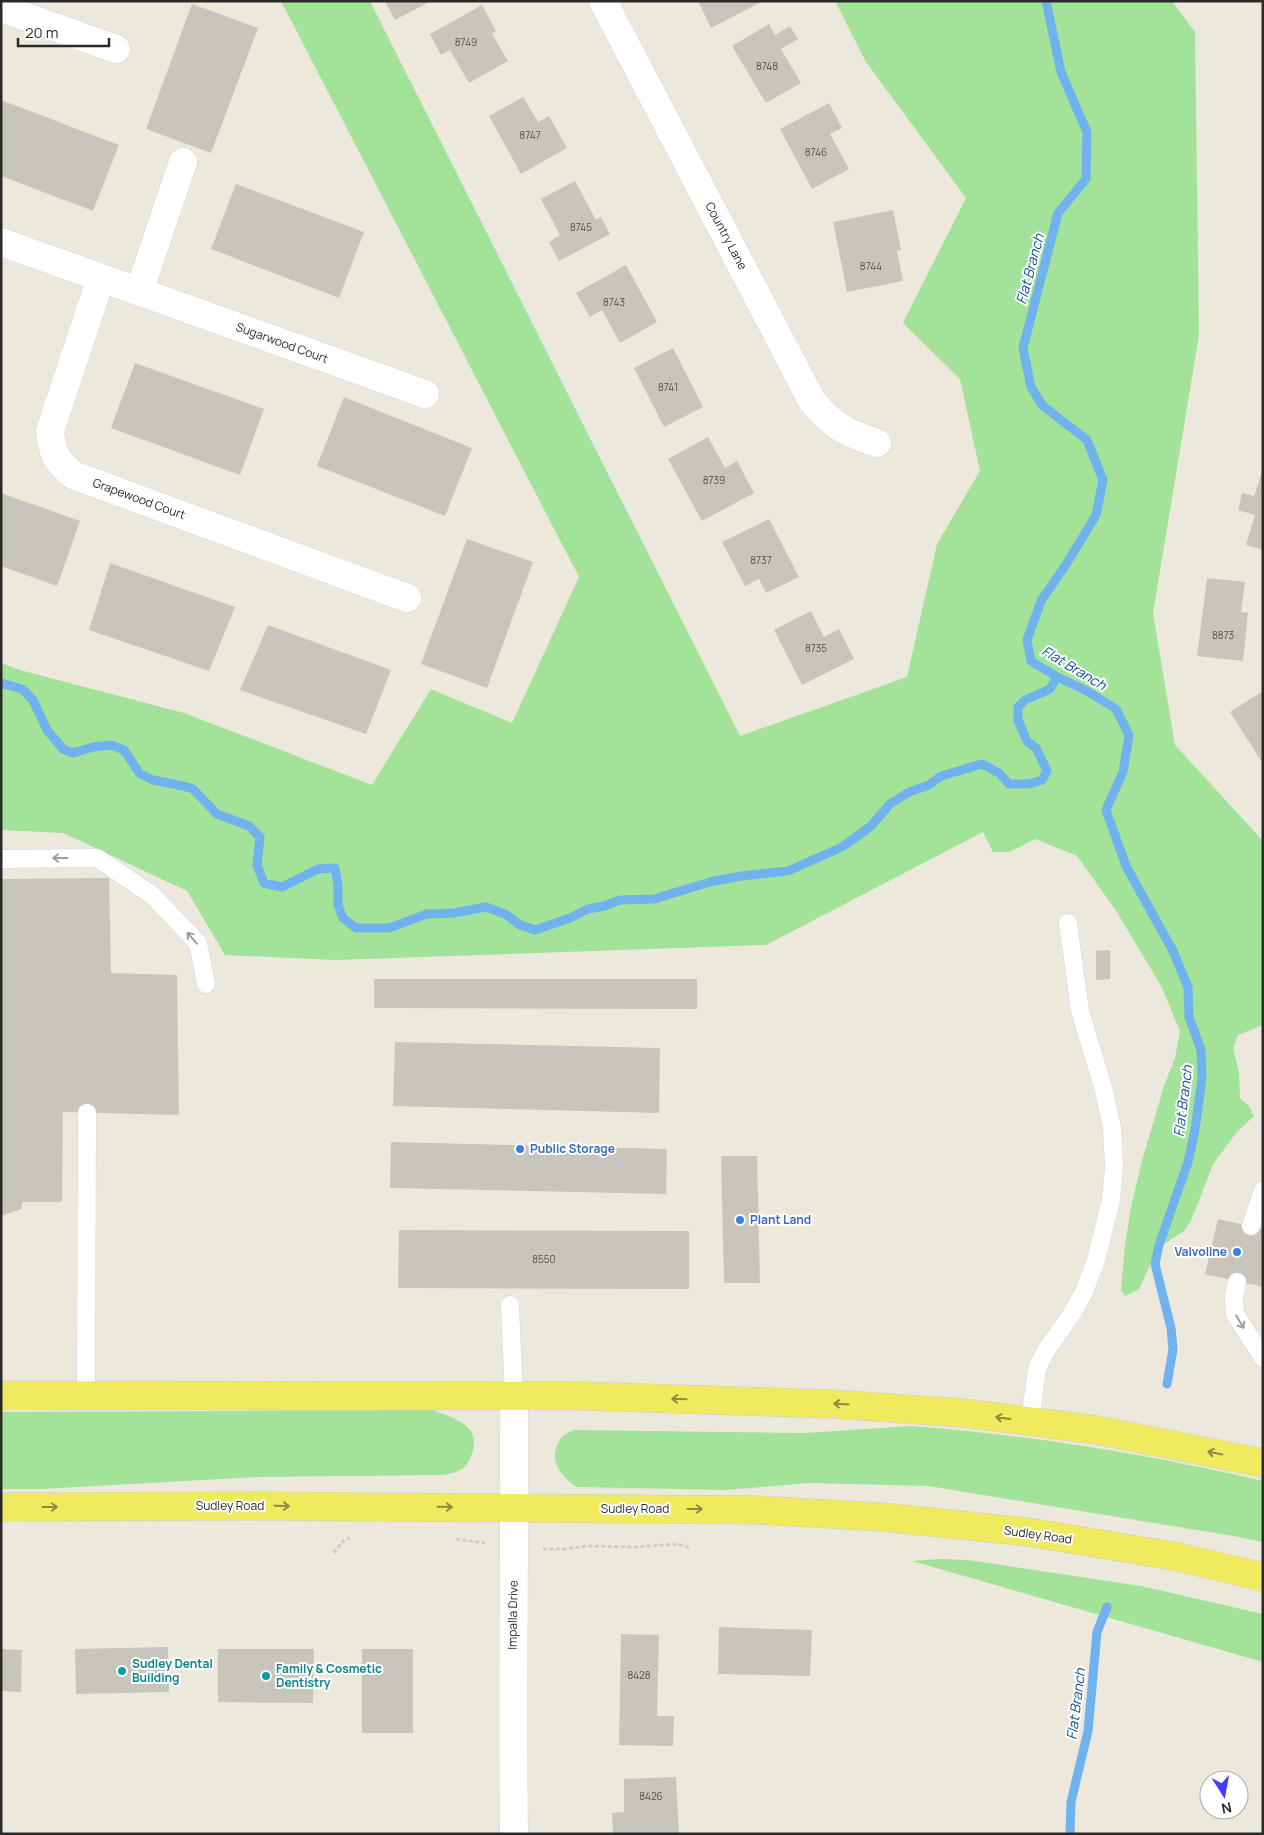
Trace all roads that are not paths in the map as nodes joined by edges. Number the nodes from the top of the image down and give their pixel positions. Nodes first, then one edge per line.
1 (603, 1) edge
2 (1, 8) edge
3 (116, 49) dead end
4 (183, 162) dead end
5 (1, 242) edge
6 (101, 278) junction
7 (139, 292) junction
8 (426, 394) dead end
9 (877, 443) dead end
10 (406, 598) dead end
11 (1, 859) edge
12 (1068, 923) dead end
13 (206, 984) dead end
14 (87, 1113) dead end
15 (1263, 1190) edge
16 (1252, 1226) dead end
17 (1237, 1282) dead end
18 (510, 1305) dead end
19 (1263, 1358) edge
20 (86, 1394) junction
21 (1, 1395) edge
22 (514, 1396) junction
23 (1030, 1421) junction
24 (1263, 1462) edge
25 (1, 1507) edge
26 (515, 1508) junction
27 (1263, 1577) edge
28 (514, 1834) edge

1 - 9 street, Country Lane
2 - 3 street
4 - 7 street
5 - 6 street, Sugarwood Court
6 - 7 street, Sugarwood Court
6 - 10 street, Grapewood Court
7 - 8 street, Sugarwood Court
13 -> 11 lane
12 - 23 lane
14 - 20 lane
15 - 16 lane
17 -> 19 lane
18 - 22 lane
20 - 21 main road
20 - 22 main road
23 -> 22 main road
22 - 26 street, Impalla Drive
24 -> 23 main road
25 -> 26 main road, Sudley Road
26 -> 27 main road, Sudley Road
26 - 28 street, Impalla Drive

